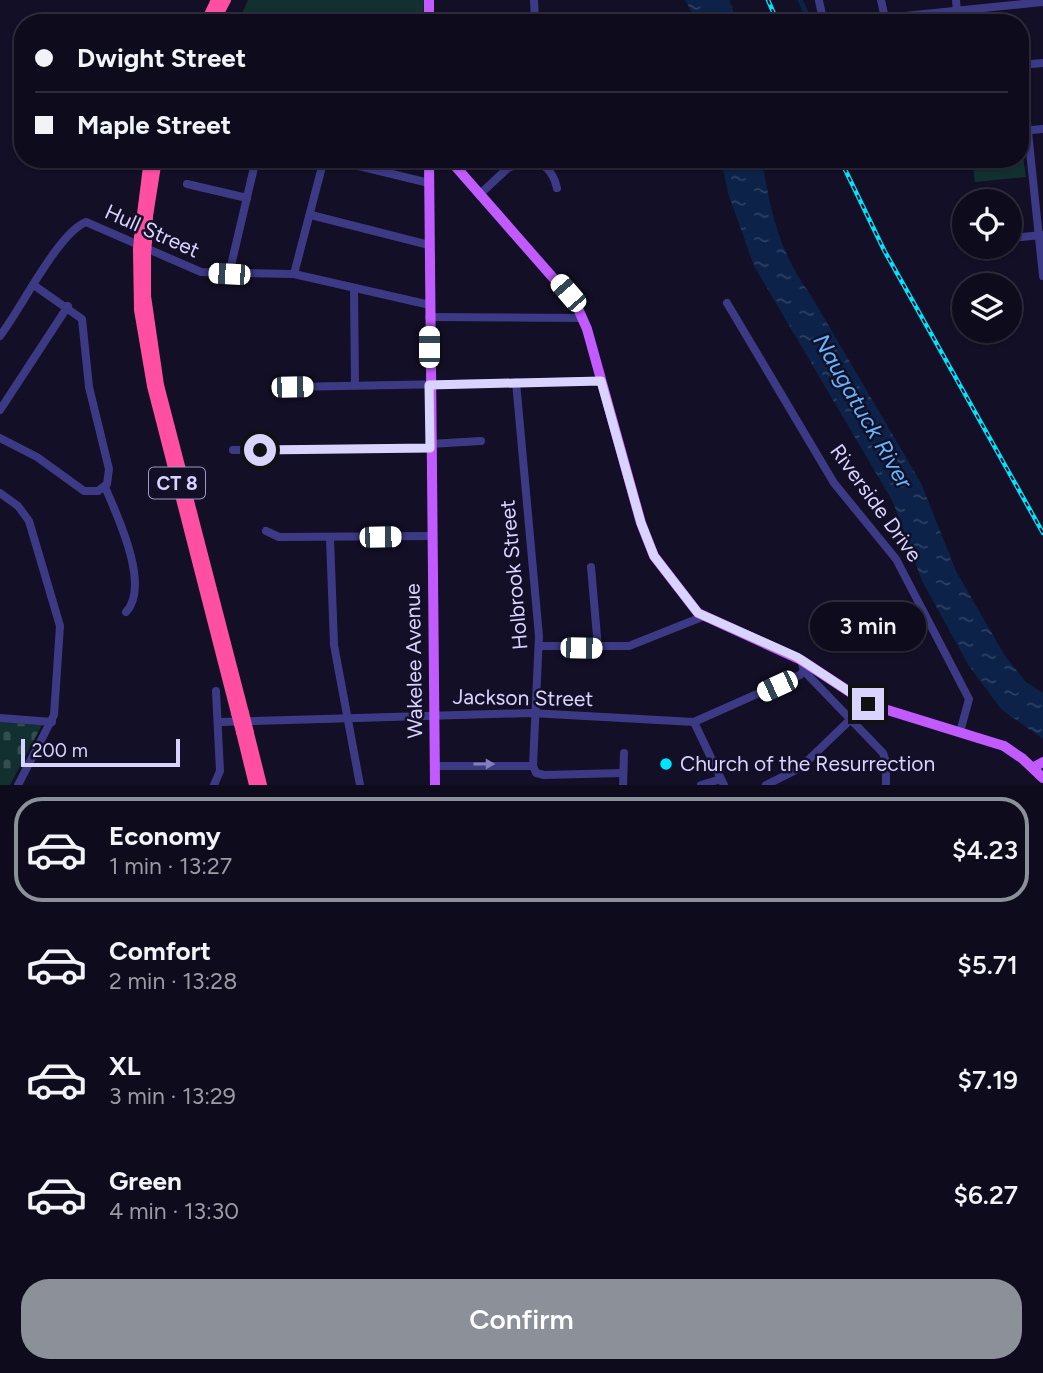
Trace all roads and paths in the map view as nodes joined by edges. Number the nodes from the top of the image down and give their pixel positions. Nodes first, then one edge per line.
1 (956, 0) edge
2 (1016, 2) edge
3 (1043, 2) edge
4 (957, 11) junction
5 (933, 14) edge
6 (957, 14) edge
7 (1029, 163) edge
8 (147, 168) edge
9 (156, 168) edge
10 (254, 168) edge
11 (322, 168) edge
12 (367, 168) edge
13 (429, 168) edge
14 (457, 168) edge
15 (508, 168) edge
16 (547, 168) edge
17 (429, 183) junction
18 (187, 184) dead end
19 (557, 188) dead end
20 (480, 195) junction
21 (247, 198) junction
22 (311, 215) junction
23 (1040, 235) edge
24 (1022, 237) edge
25 (143, 239) junction
26 (429, 245) junction
27 (229, 274) junction
28 (294, 274) junction
29 (1043, 276) edge
30 (35, 286) junction
31 (354, 288) junction
32 (727, 303) dead end
33 (430, 305) junction
34 (68, 306) junction
35 (429, 317) junction
36 (583, 318) junction
37 (0, 336) edge
38 (601, 381) junction
39 (516, 382) junction
40 (355, 385) junction
41 (429, 385) junction
42 (292, 387) dead end
43 (0, 410) edge
44 (0, 438) edge
45 (481, 441) dead end
46 (430, 446) junction
47 (233, 450) dead end
48 (105, 487) junction
49 (0, 493) edge
50 (266, 531) dead end
51 (431, 536) junction
52 (330, 538) junction
53 (591, 567) dead end
54 (126, 612) dead end
55 (702, 617) junction
56 (539, 646) junction
57 (598, 648) junction
58 (801, 660) junction
59 (804, 671) junction
60 (216, 691) dead end
61 (537, 714) junction
62 (433, 715) junction
63 (345, 717) junction
64 (0, 719) edge
65 (851, 719) junction
66 (52, 722) junction
67 (219, 722) junction
68 (694, 722) junction
69 (245, 733) junction
70 (961, 733) junction
71 (624, 752) dead end
72 (1038, 765) edge
73 (434, 766) junction
74 (533, 766) junction
75 (623, 773) junction
76 (1043, 778) edge
77 (722, 782) edge
78 (18, 785) edge
79 (214, 785) edge
80 (254, 785) edge
81 (262, 785) edge
82 (360, 785) edge
83 (435, 785) edge
84 (623, 785) edge
85 (701, 785) edge
86 (766, 785) edge
87 (886, 785) edge

1 - 4 street
2 - 3 street
2 - 4 street
4 - 5 street
4 - 6 street
7 - 23 street
8 - 25 highway, CT 8
9 - 25 highway, CT 8
10 - 21 street
11 - 22 street
12 - 17 street
13 - 17 main road, Wakelee Avenue
14 - 20 main road
15 - 20 street
16 - 19 street
17 - 26 main road, Wakelee Avenue
18 - 21 street
20 - 36 main road
21 - 27 street
22 - 26 street
22 - 28 street
23 - 24 street
23 - 29 street
25 - 69 highway, CT 8, bridge
26 - 33 main road, Wakelee Avenue
27 - 28 street, Hull Street
27 - 30 street, Hull Street
28 - 31 street, Hull Street
30 - 34 street
30 - 37 street, Hull Street
31 - 33 street, Hull Street
31 - 40 street
32 - 70 street, Riverside Drive
33 - 35 main road, Wakelee Avenue
34 - 43 street
34 - 48 street
35 - 36 street
35 - 41 main road, Wakelee Avenue
36 - 38 main road
38 - 39 street
38 - 55 main road
39 - 41 street
39 - 56 street, Holbrook Street
40 - 41 street
40 - 42 street
41 - 46 main road, Wakelee Avenue
44 - 48 street
45 - 46 street
46 - 47 street
46 - 51 main road, Wakelee Avenue
48 - 54 street
49 - 66 street
50 - 52 street
51 - 52 street
51 - 62 main road, Wakelee Avenue
52 - 63 street
53 - 57 street
55 - 57 street
55 - 58 main road
56 - 57 street
56 - 61 street, Holbrook Street
58 - 59 street
58 - 70 main road
59 - 65 street
59 - 68 street, Jackson Street
60 - 67 street
61 - 62 street, Jackson Street
61 - 68 street, Jackson Street
61 - 74 street, Holbrook Street
62 - 63 street, Jackson Street
62 - 73 main road, Wakelee Avenue
63 - 67 street, Jackson Street
63 - 82 street
64 - 66 street
65 - 86 street
65 - 87 street
66 - 78 street
67 - 79 street
68 - 77 street
69 - 80 highway, CT 8
69 - 81 highway, CT 8
70 - 72 main road
71 - 75 street
72 - 76 main road
73 -> 74 street
73 - 83 main road, Wakelee Avenue
74 - 75 street
75 - 84 street
77 - 85 street

